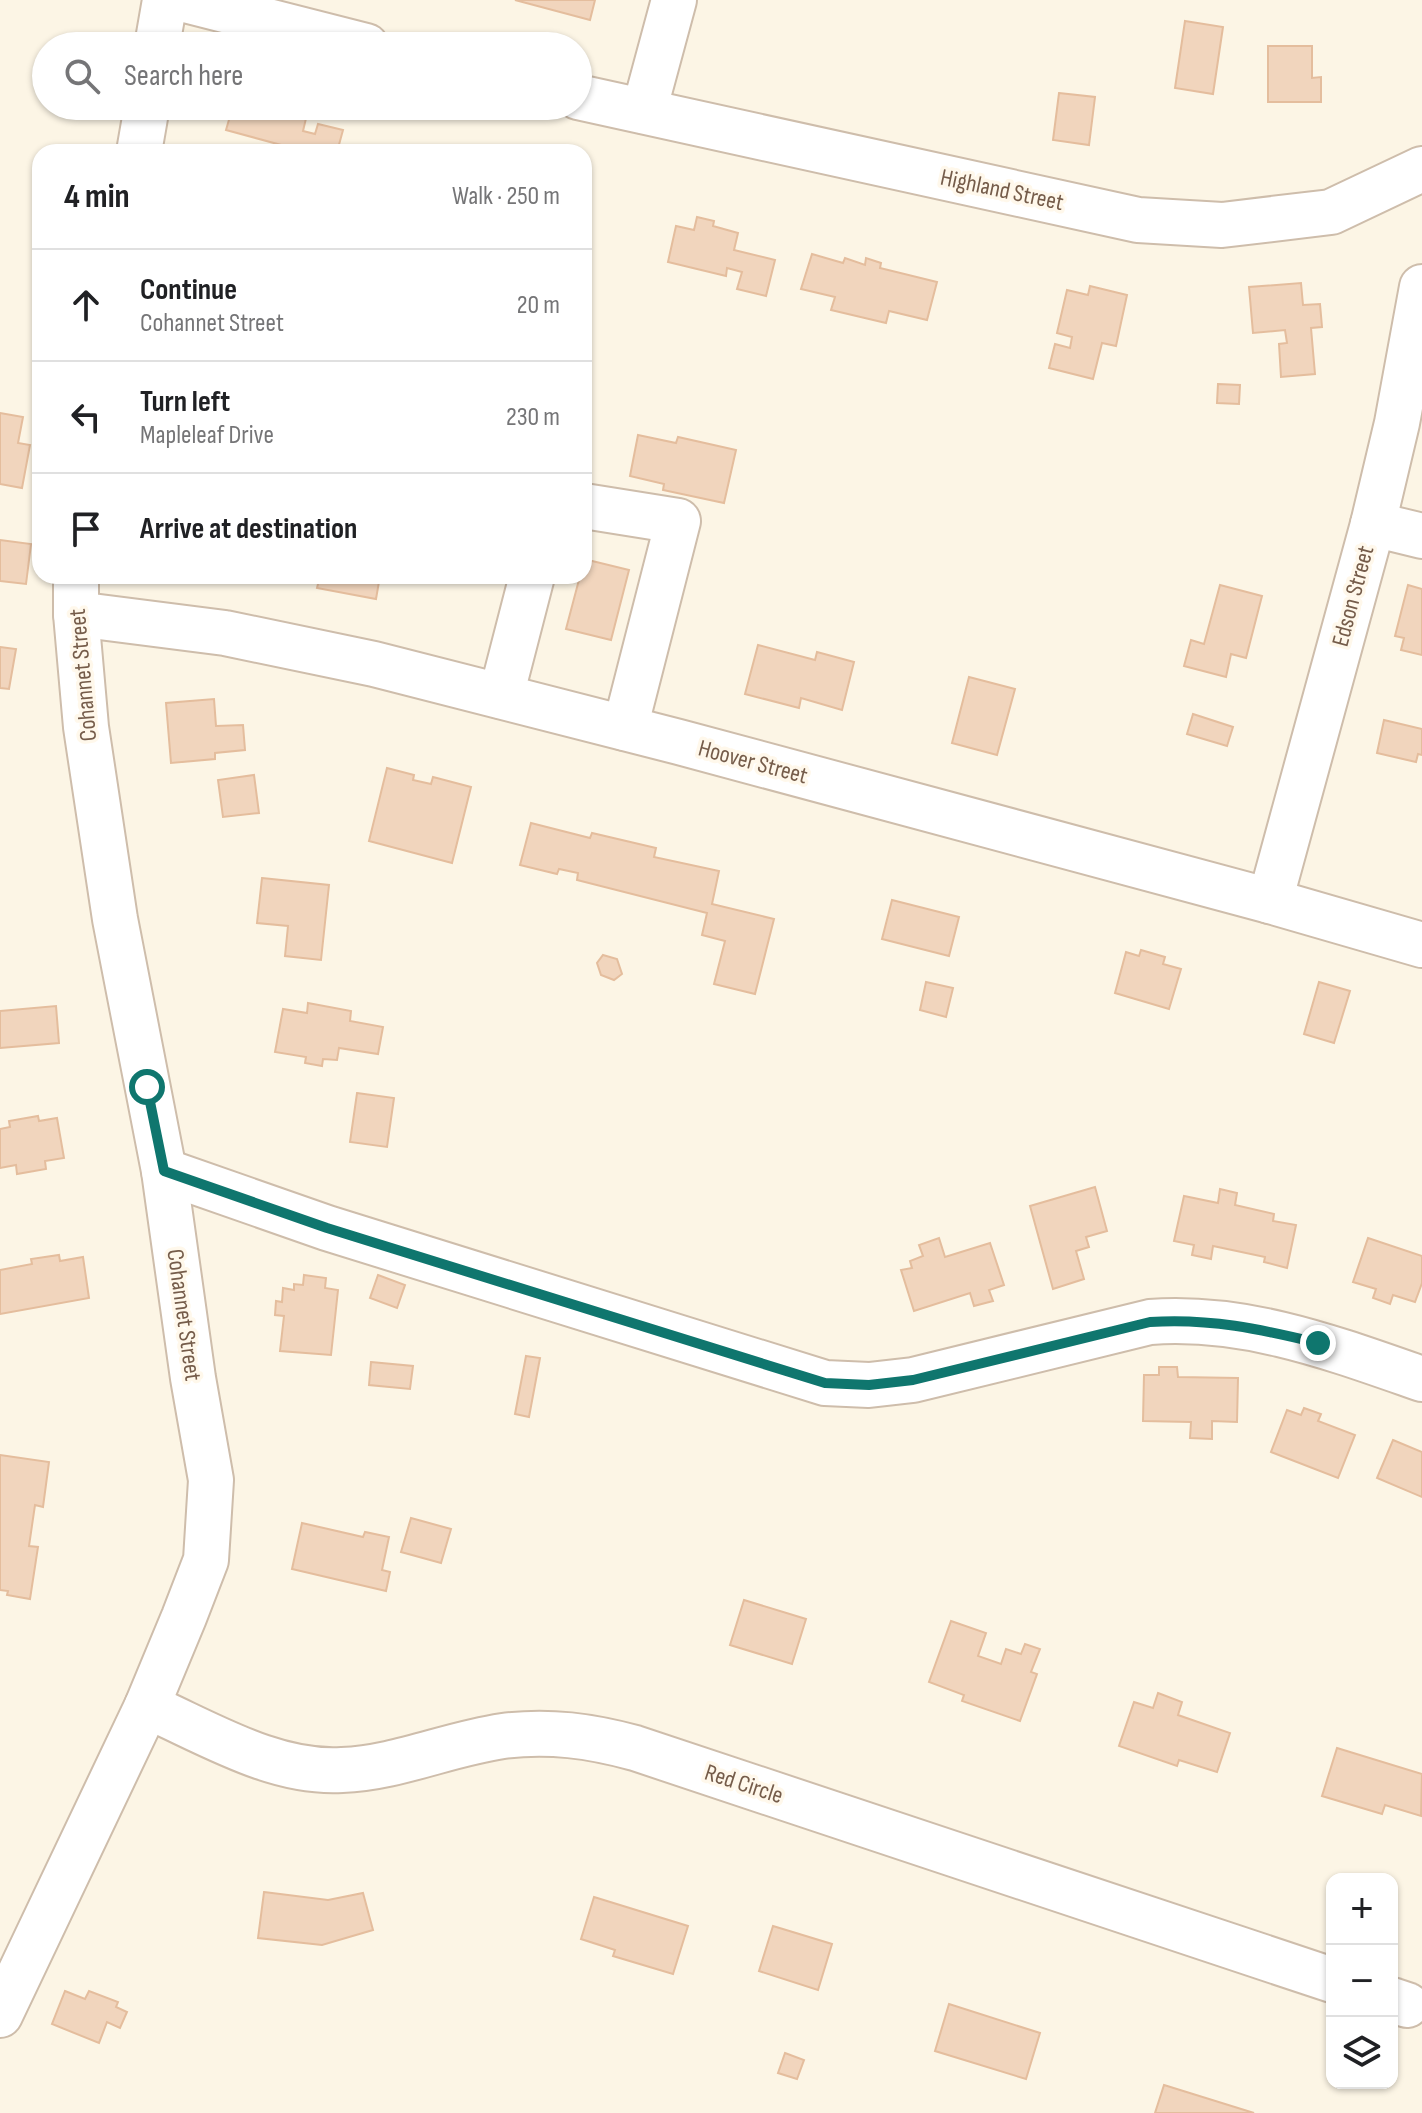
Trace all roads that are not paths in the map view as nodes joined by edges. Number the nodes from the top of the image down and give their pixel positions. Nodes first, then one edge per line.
1 (165, 0) edge
2 (185, 0) edge
3 (674, 0) edge
4 (159, 32) edge
5 (311, 32) edge
6 (592, 100) edge
7 (644, 111) junction
8 (145, 120) edge
9 (140, 144) edge
10 (1422, 169) edge
11 (1422, 287) edge
12 (592, 507) edge
13 (1373, 524) junction
14 (1422, 536) edge
15 (530, 584) edge
16 (76, 595) edge
17 (501, 696) junction
18 (625, 728) junction
19 (1270, 901) junction
20 (1422, 945) edge
21 (164, 1171) junction
22 (1422, 1379) edge
23 (147, 1706) junction
24 (1326, 1978) edge
25 (0, 2015) edge

1 - 4 street
2 - 5 street
3 - 7 street
6 - 7 street, Highland Street
7 - 10 street, Highland Street
8 - 9 street
11 - 13 street, Edson Street
12 - 18 street
13 - 14 street
13 - 19 street, Edson Street
15 - 17 street
16 - 17 street, Hoover Street
16 - 21 street, Cohannet Street
17 - 18 street, Hoover Street
18 - 19 street, Hoover Street
19 - 20 street, Hoover Street
21 - 22 street
21 - 23 street, Cohannet Street
23 - 24 street, Red Circle
23 - 25 street, Cohannet Street

